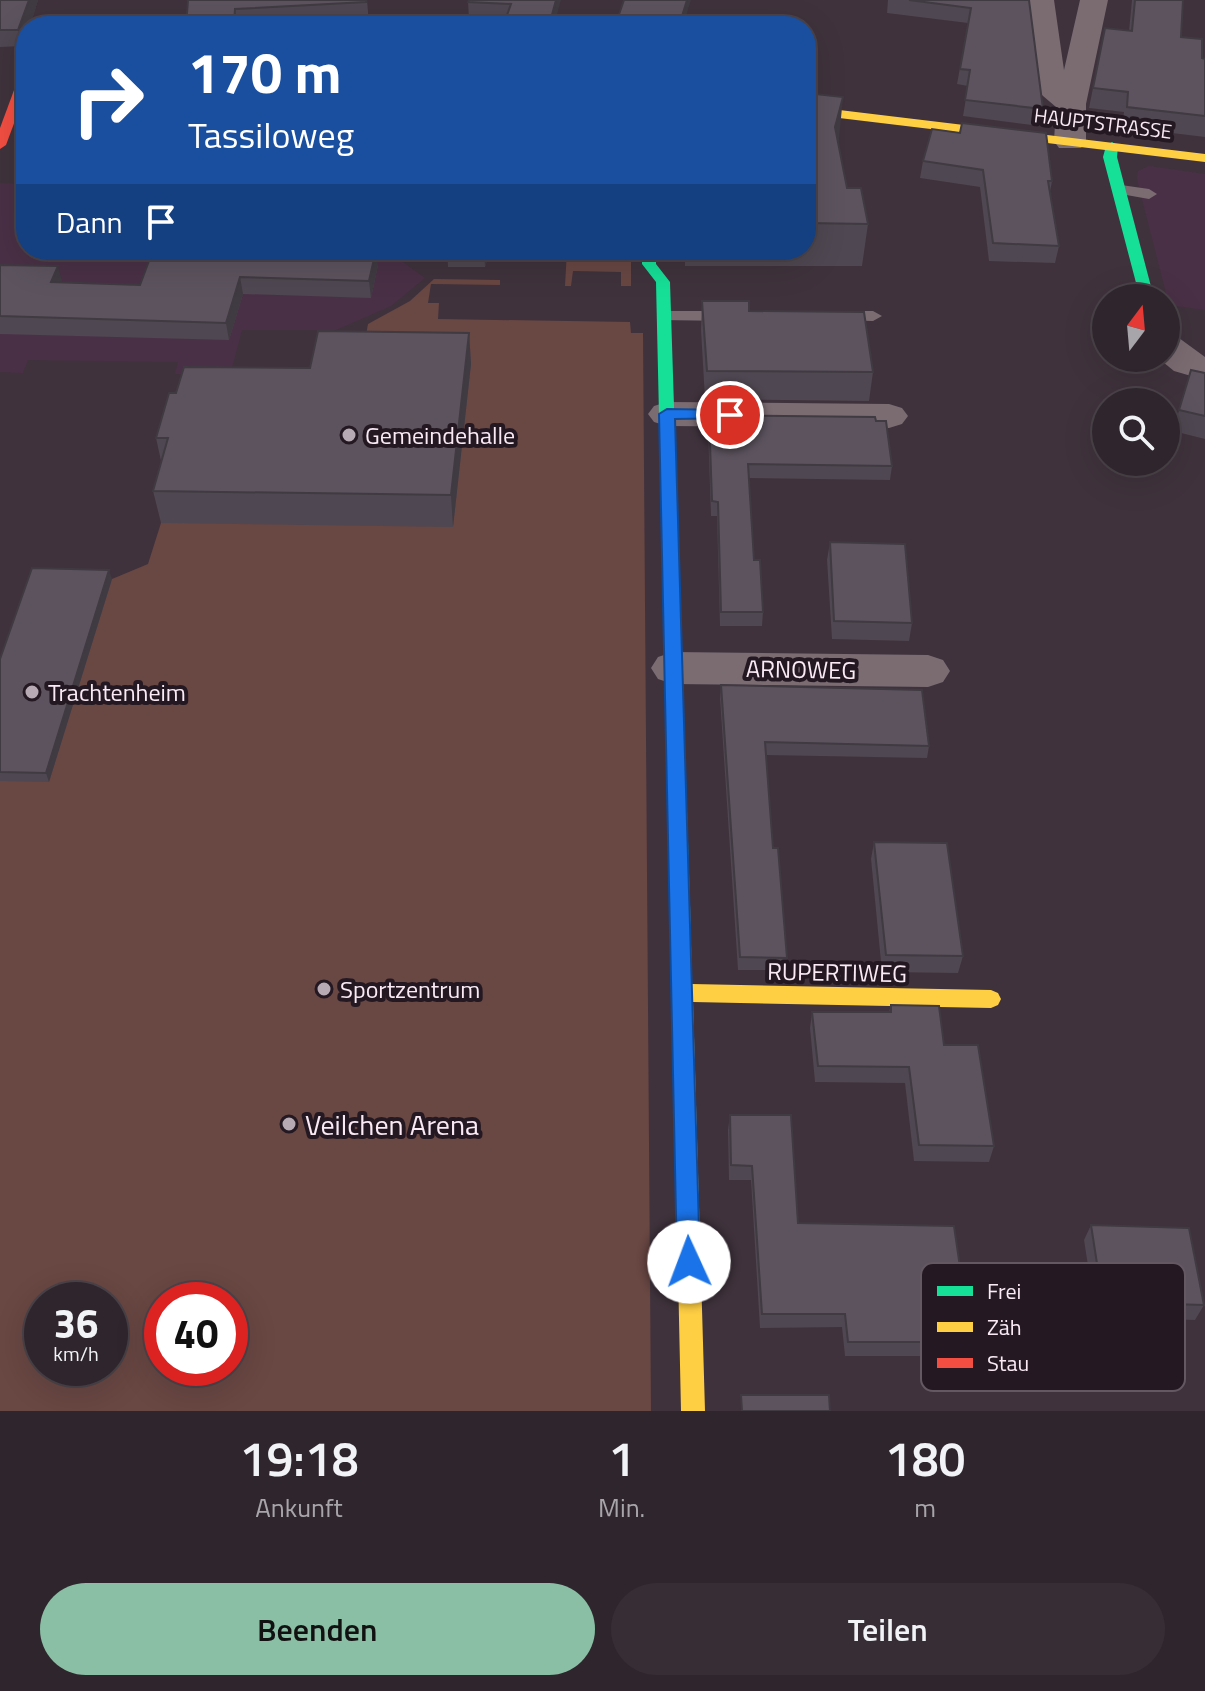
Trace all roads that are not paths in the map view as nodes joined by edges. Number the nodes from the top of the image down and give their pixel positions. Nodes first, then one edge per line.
1 (1040, 0) edge
2 (1094, 0) edge
3 (16, 101) edge
4 (1071, 104) junction
5 (816, 111) edge
6 (1070, 141) junction
7 (0, 145) edge
8 (1112, 146) junction
9 (1205, 158) edge
10 (1121, 190) junction
11 (1149, 194) dead end
12 (649, 260) edge
13 (1144, 284) edge
14 (664, 316) junction
15 (753, 316) edge
16 (813, 316) edge
17 (873, 316) dead end
18 (1180, 357) edge
19 (1205, 369) edge
20 (667, 414) junction
21 (889, 416) dead end
22 (673, 668) junction
23 (928, 671) dead end
24 (682, 993) junction
25 (991, 999) dead end
26 (693, 1411) edge

1 - 4 street
2 - 4 street
3 - 7 street
4 - 6 street
5 - 6 street, HAUPTSTRASSE
6 - 8 street, HAUPTSTRASSE
8 - 9 street, HAUPTSTRASSE
8 - 10 street
10 - 11 lane
10 - 13 street
12 - 14 street
14 - 15 lane
14 - 20 street
16 - 17 lane
18 - 19 street
20 - 21 street
20 - 22 street
22 - 23 street, ARNOWEG
22 - 24 street
24 - 25 street, RUPERTIWEG
24 - 26 street

